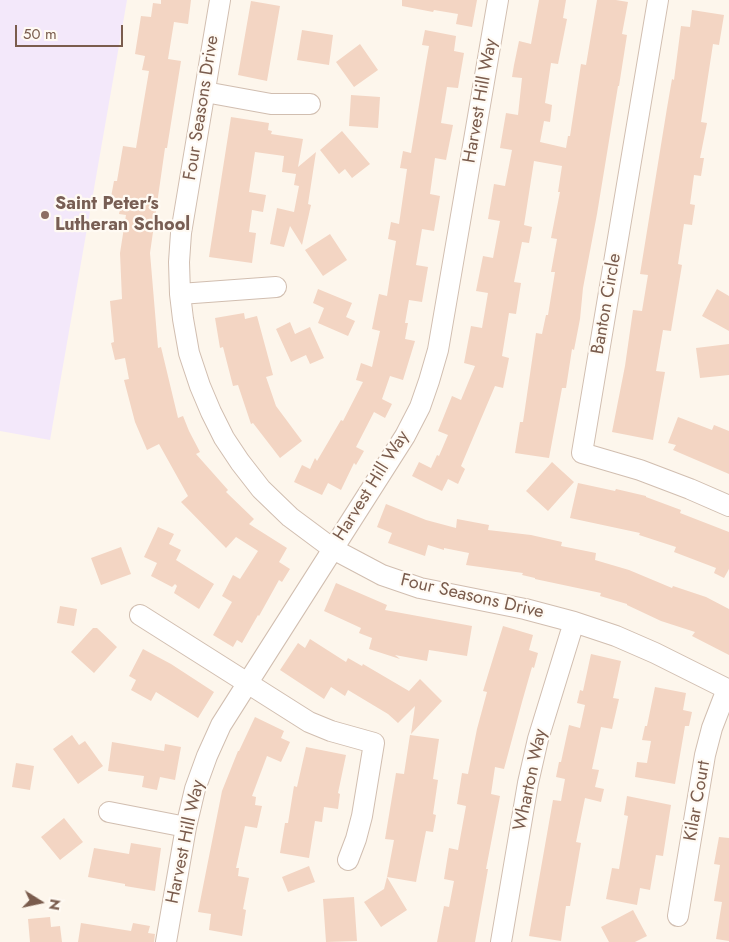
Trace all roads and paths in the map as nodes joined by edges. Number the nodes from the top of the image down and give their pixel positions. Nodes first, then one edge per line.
1 (220, 0) edge
2 (498, 0) edge
3 (658, 0) edge
4 (204, 92) junction
5 (310, 104) dead end
6 (276, 287) dead end
7 (180, 294) junction
8 (729, 506) edge
9 (333, 549) junction
10 (140, 615) dead end
11 (574, 622) junction
12 (247, 684) junction
13 (728, 690) edge
14 (109, 812) dead end
15 (186, 827) junction
16 (348, 860) dead end
17 (678, 916) dead end
18 (166, 942) edge
19 (501, 942) edge

1 - 4 street, Four Seasons Drive
2 - 9 street, Harvest Hill Way
3 - 8 street, Banton Circle
4 - 5 street
4 - 7 street, Four Seasons Drive
6 - 7 street
7 - 9 street, Four Seasons Drive
9 - 11 street, Four Seasons Drive
9 - 12 street, Harvest Hill Way
10 - 12 street
11 - 13 street, Four Seasons Drive
11 - 19 street, Wharton Way
12 - 15 street, Harvest Hill Way
12 - 16 street
13 - 17 street, Kilar Court
14 - 15 street
15 - 18 street, Harvest Hill Way

